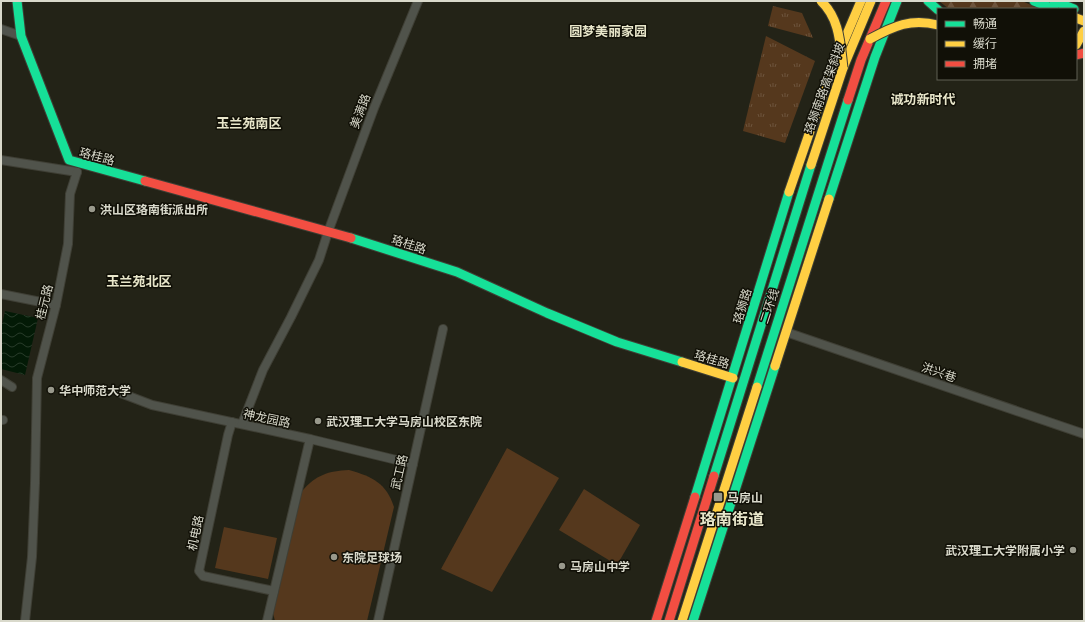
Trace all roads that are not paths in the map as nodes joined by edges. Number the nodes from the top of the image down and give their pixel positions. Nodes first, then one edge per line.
1 (17, 1) edge
2 (418, 1) edge
3 (821, 1) edge
4 (853, 1) edge
5 (861, 1) edge
6 (871, 1) edge
7 (886, 1) edge
8 (897, 1) edge
9 (928, 1) edge
10 (1034, 1) edge
11 (1054, 1) edge
12 (1052, 8) edge
13 (1070, 8) edge
14 (937, 9) edge
15 (937, 25) edge
16 (849, 27) junction
17 (1, 29) edge
18 (1084, 31) edge
19 (20, 36) junction
20 (870, 38) junction
21 (1077, 43) edge
22 (843, 68) junction
23 (1, 160) edge
24 (69, 160) junction
25 (77, 172) junction
26 (804, 185) joint
27 (328, 232) junction
28 (1, 294) edge
29 (56, 305) junction
30 (443, 329) dead end
31 (786, 332) junction
32 (733, 378) junction
33 (1, 380) edge
34 (12, 387) dead end
35 (118, 392) dead end
36 (232, 422) junction
37 (242, 424) junction
38 (1084, 434) edge
39 (310, 439) junction
40 (413, 464) junction
41 (274, 591) junction
42 (26, 621) edge
43 (267, 621) edge
44 (378, 621) edge
45 (656, 621) edge
46 (669, 621) edge
47 (682, 621) edge
48 (693, 621) edge

1 - 19 main road
2 - 27 street, 美满路
3 - 22 main road, bridge
4 - 16 main road
5 - 16 main road, 珞狮路
6 - 22 main road, 珞狮南路高架斜坡
7 - 20 main road, 二环线
8 - 31 main road
9 - 14 main road
10 - 12 main road
11 - 13 main road
15 - 20 main road, bridge
16 - 32 main road, 珞狮路
17 - 19 street
18 - 21 main road
19 - 24 main road
20 - 47 main road, 二环线
22 - 26 main road, 珞狮南路高架斜坡
23 - 25 street
24 - 25 street
24 - 27 main road, 珞桂路
25 - 29 street, 桂元路
26 - 46 main road, 二环线
27 - 32 main road, 珞桂路
27 - 37 street
28 - 29 street
29 - 42 street, 桂元路
30 - 40 street, 武工路
31 - 38 street, 洪兴巷
31 - 48 main road
32 - 45 main road, 珞狮路
33 - 34 street
35 - 36 street, 神龙园路
36 - 37 street, 神龙园路
36 - 41 street, 机电路
37 - 39 street, 神龙园路
39 - 40 street, 神龙园路
39 - 41 street
40 - 44 street, 武工路
41 - 43 street

